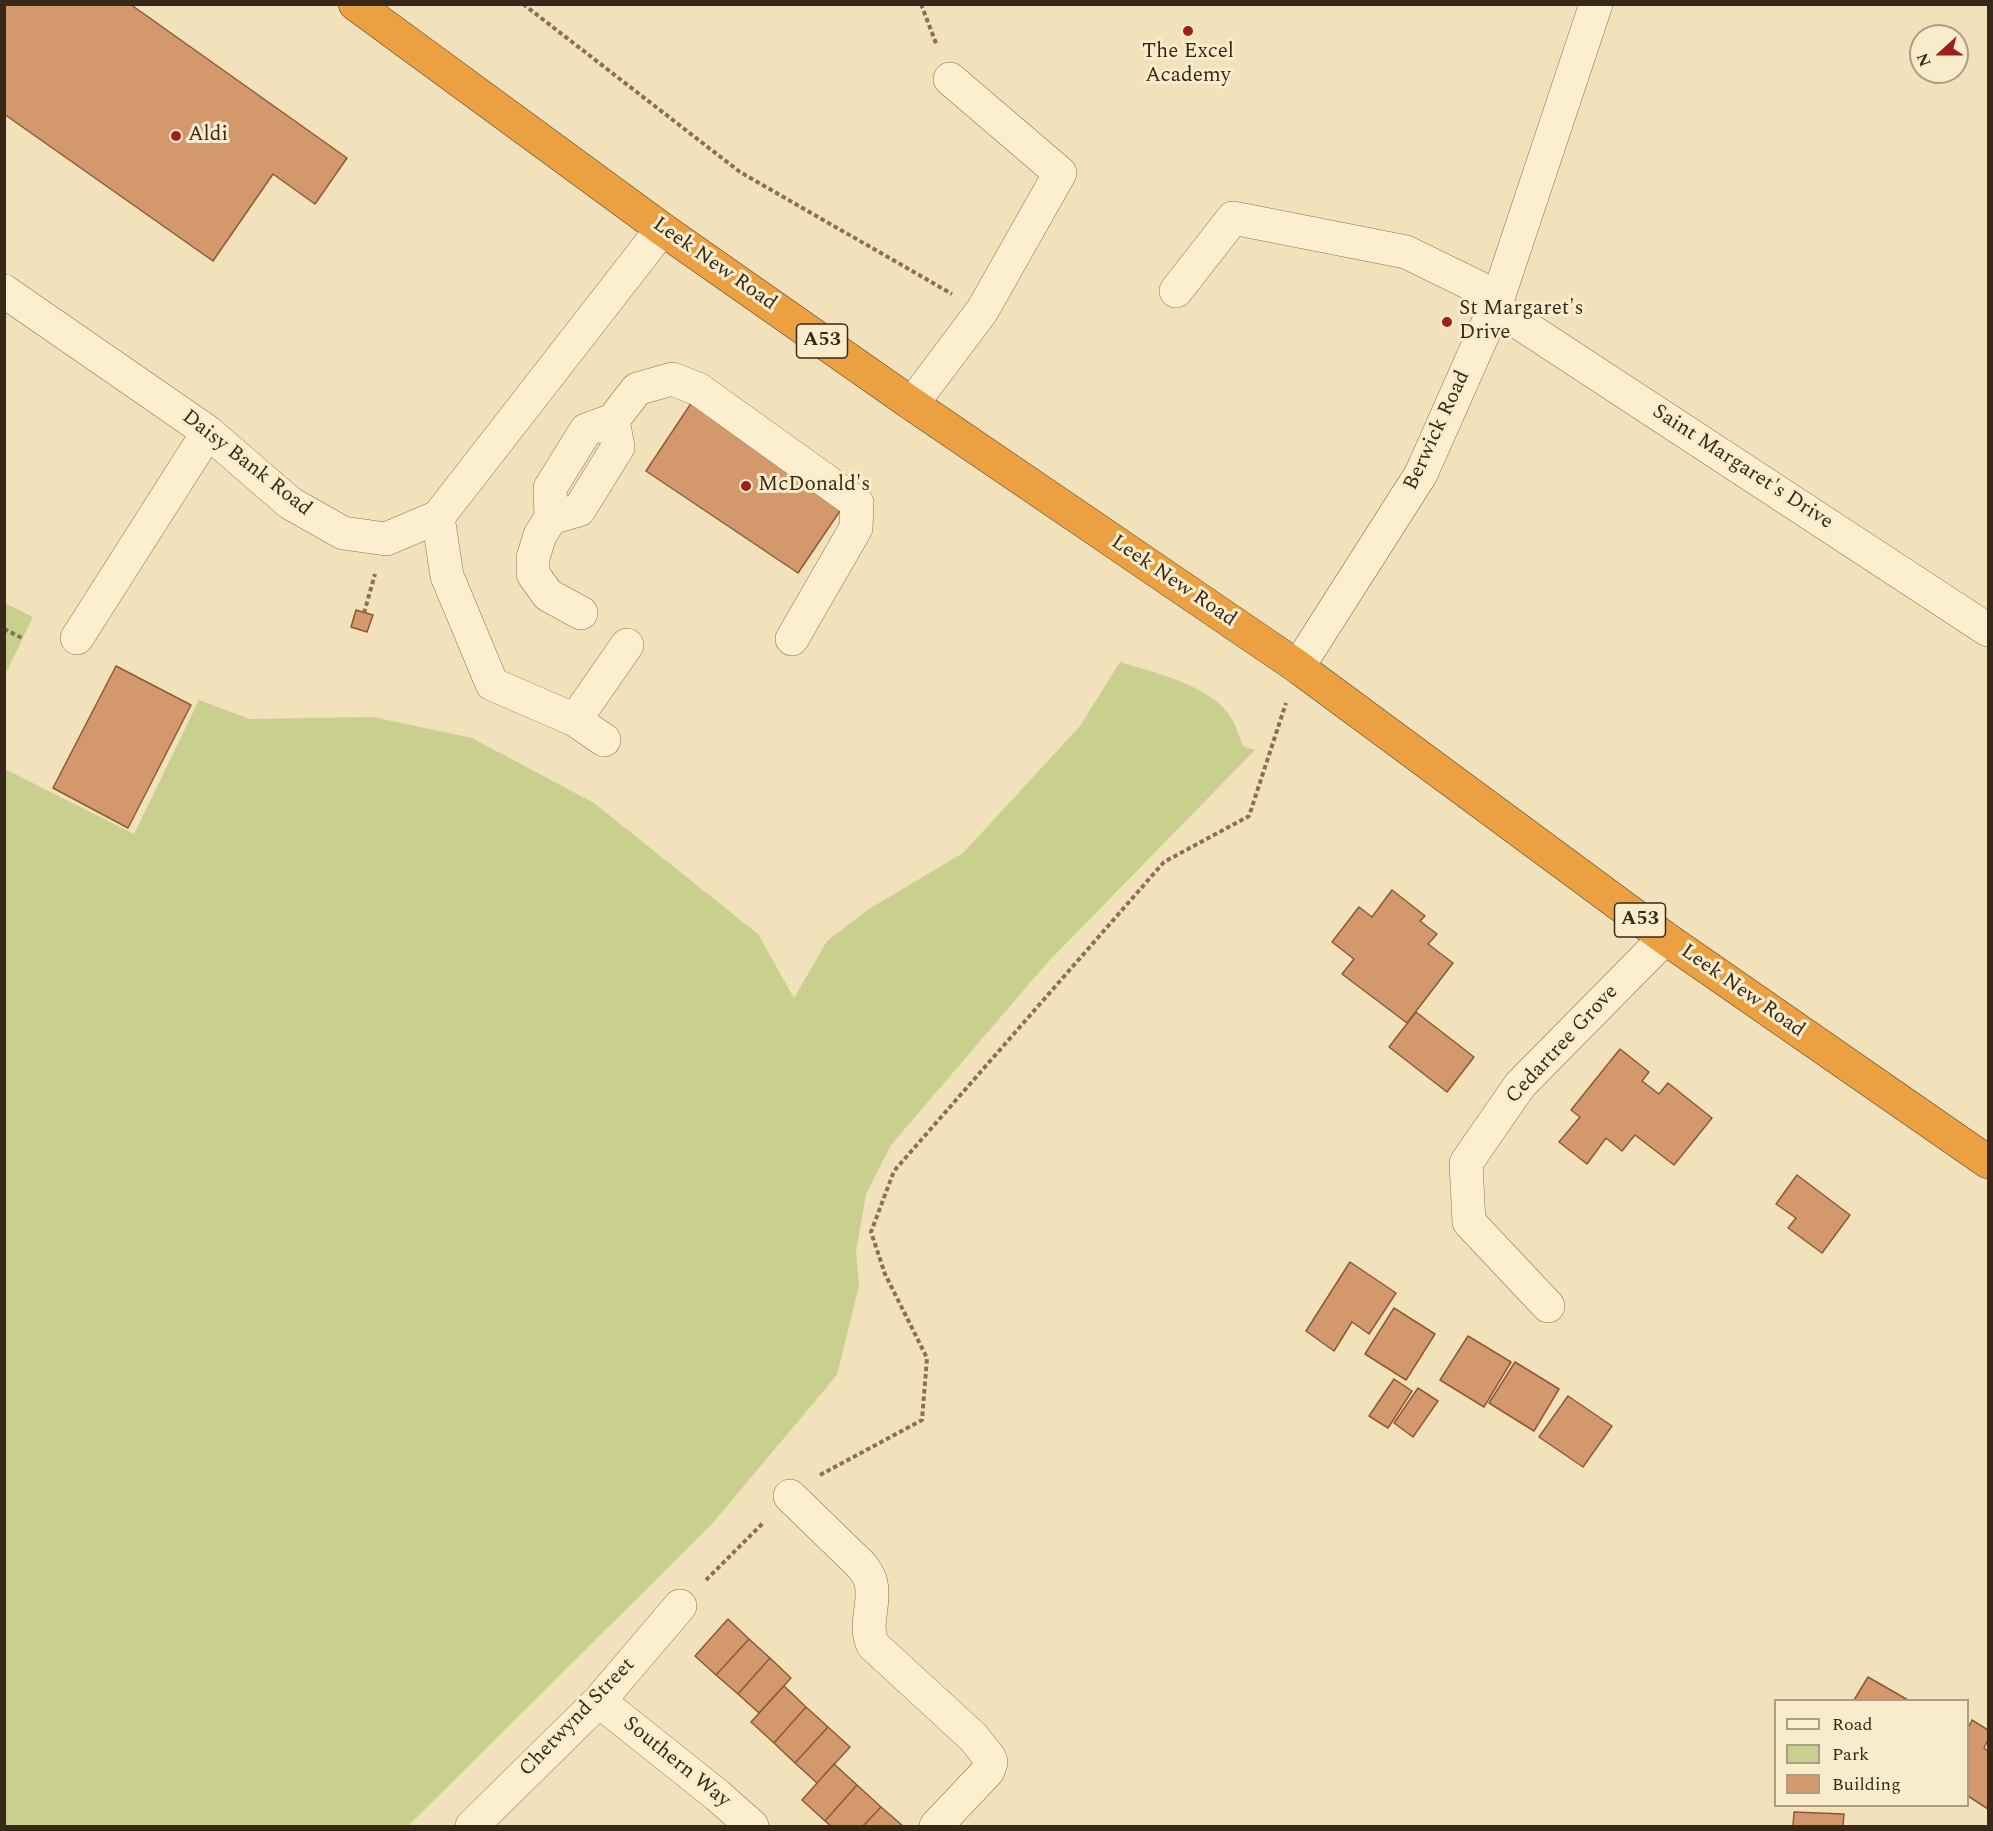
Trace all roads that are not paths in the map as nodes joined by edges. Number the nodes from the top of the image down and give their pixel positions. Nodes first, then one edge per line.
1 (355, 4) edge
2 (1596, 4) edge
3 (950, 79) road end
4 (662, 229) junction
5 (4, 291) edge
6 (1176, 291) dead end
7 (1496, 302) junction
8 (912, 404) junction
9 (208, 432) junction
10 (438, 517) junction
11 (581, 613) dead end
12 (1989, 630) edge
13 (77, 638) dead end
14 (792, 639) dead end
15 (627, 645) dead end
16 (1298, 667) junction
17 (575, 720) junction
18 (604, 740) dead end
19 (1665, 938) junction
20 (1989, 1162) edge
21 (1548, 1306) dead end
22 (790, 1496) road end
23 (680, 1606) road end
24 (599, 1701) junction
25 (471, 1827) edge
26 (753, 1827) edge
27 (936, 1827) edge

1 - 4 highway, Leek New Road / A53
2 - 7 street, Berwick Road
3 - 8 street
4 - 8 highway, Leek New Road / A53
4 - 10 street, Daisy Bank Road
5 - 9 street, Daisy Bank Road
6 - 7 street, Saint Margaret's Drive
7 - 12 street, Saint Margaret's Drive
7 - 16 street, Berwick Road
8 - 16 highway, Leek New Road / A53
9 - 10 street, Daisy Bank Road
9 - 13 street
10 - 17 street
11 - 14 street
15 - 17 street
16 - 19 highway, Leek New Road / A53
17 - 18 street
19 - 20 highway, Leek New Road / A53
19 - 21 street, Cedartree Grove
22 - 27 street
23 - 24 street, Chetwynd Street
24 - 25 street, Chetwynd Street
24 - 26 street, Southern Way

